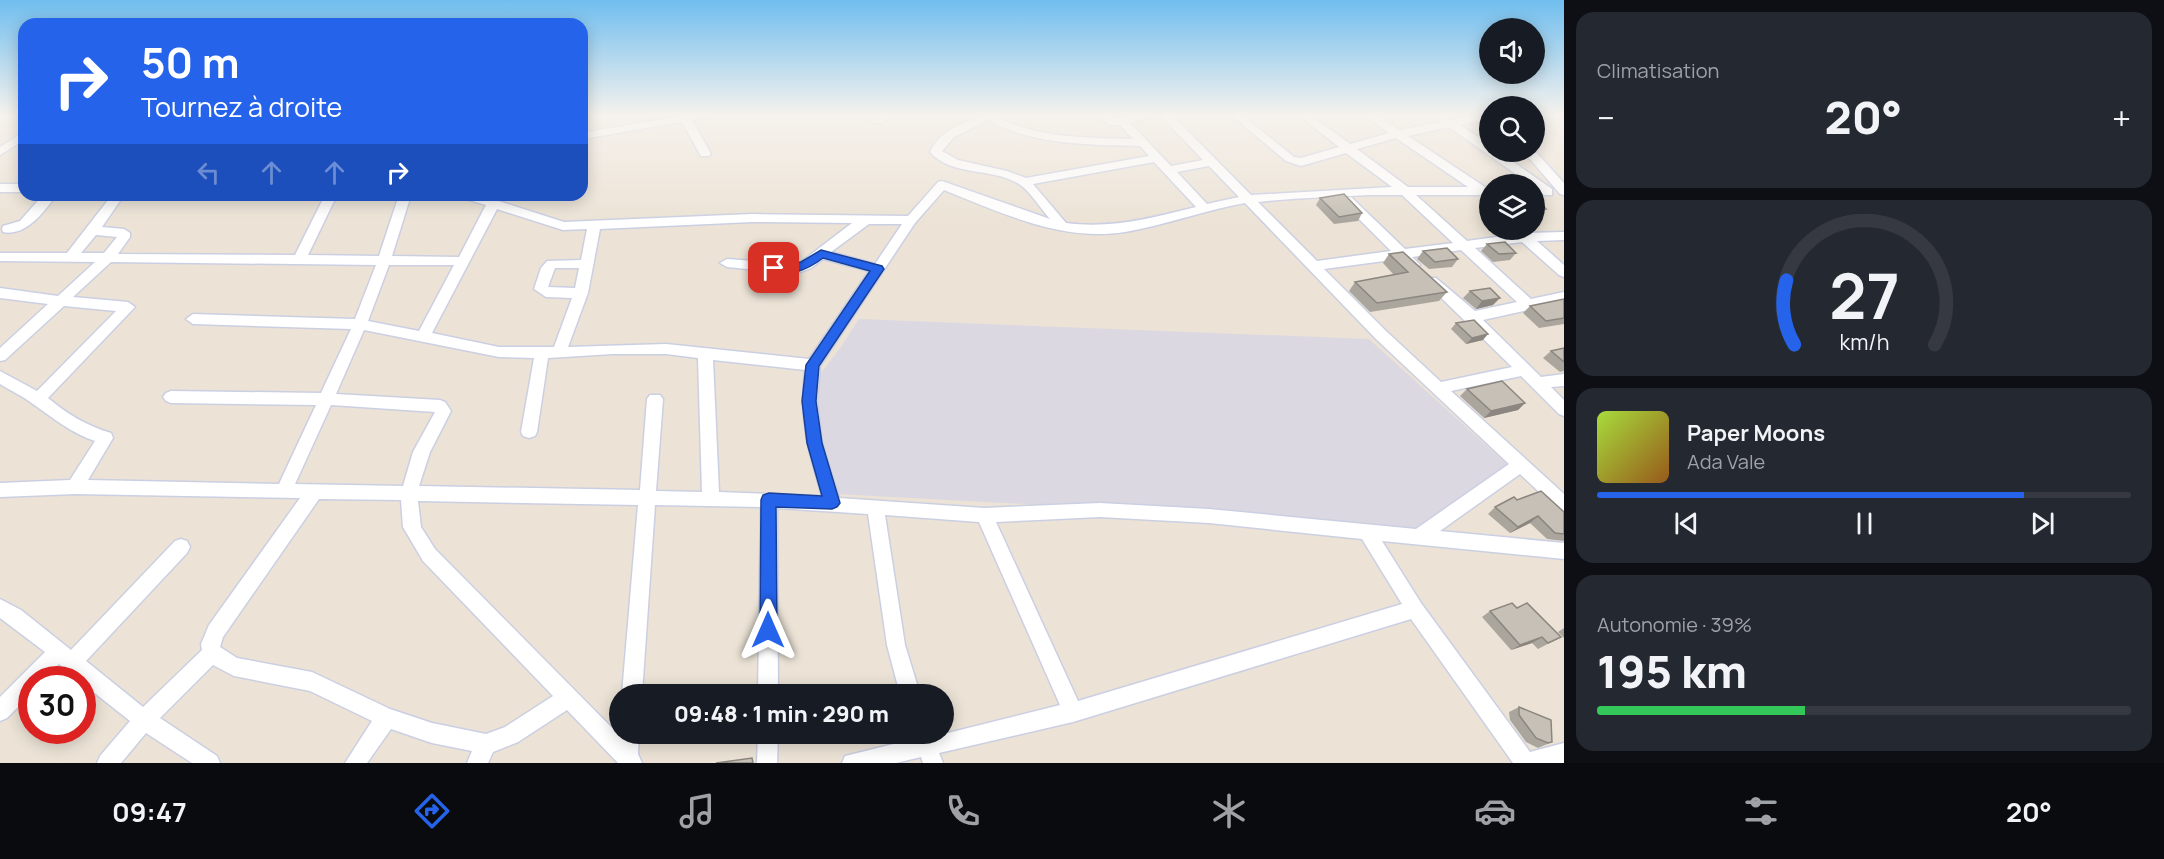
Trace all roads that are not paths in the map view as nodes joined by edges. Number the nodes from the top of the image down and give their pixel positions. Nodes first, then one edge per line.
1 (703, 150) edge
2 (937, 150) edge
3 (1148, 150) edge
4 (1198, 150) edge
5 (1280, 150) edge
6 (1345, 150) edge
7 (1348, 150) edge
8 (1422, 150) edge
9 (705, 154) dead end
10 (1156, 158) junction
11 (1210, 162) junction
12 (1506, 162) edge
13 (1538, 162) edge
14 (1168, 170) junction
15 (1025, 182) junction
16 (1479, 186) edge
17 (0, 188) edge
18 (18, 188) edge
19 (1405, 191) junction
20 (1479, 191) edge
21 (1548, 192) joint
22 (1564, 192) edge
23 (1341, 193) junction
24 (1248, 200) junction
25 (45, 201) edge
26 (114, 201) edge
27 (328, 201) edge
28 (403, 201) edge
29 (484, 201) edge
30 (493, 204) junction
31 (1204, 208) junction
32 (865, 220) junction
33 (911, 220) junction
34 (594, 225) junction
35 (1061, 225) junction
36 (8, 229) dead end
37 (93, 231) junction
38 (1545, 236) edge
39 (1564, 236) edge
40 (1502, 240) edge
41 (1528, 240) edge
42 (1463, 245) junction
43 (1399, 253) junction
44 (821, 254) junction
45 (0, 257) edge
46 (70, 258) junction
47 (300, 258) junction
48 (107, 259) junction
49 (384, 261) junction
50 (462, 261) junction
51 (727, 263) dead end
52 (587, 264) junction
53 (1313, 266) junction
54 (878, 269) junction
55 (1564, 272) edge
56 (0, 293) edge
57 (581, 293) junction
58 (1558, 298) edge
59 (60, 301) junction
60 (1529, 305) junction
61 (1564, 311) edge
62 (1472, 318) junction
63 (193, 319) dead end
64 (360, 324) junction
65 (423, 336) junction
66 (6, 341) edge
67 (542, 352) junction
68 (705, 352) junction
69 (560, 353) junction
70 (0, 356) edge
71 (813, 365) junction
72 (1525, 370) junction
73 (0, 377) edge
74 (1564, 380) edge
75 (1538, 383) junction
76 (1438, 388) junction
77 (171, 397) dead end
78 (38, 399) junction
79 (326, 399) junction
80 (655, 399) dead end
81 (1564, 410) edge
82 (529, 432) dead end
83 (1521, 465) junction
84 (75, 487) junction
85 (0, 490) edge
86 (284, 491) junction
87 (315, 491) junction
88 (408, 493) junction
89 (647, 497) junction
90 (711, 499) junction
91 (769, 500) junction
92 (832, 503) junction
93 (1564, 505) edge
94 (875, 507) junction
95 (984, 515) junction
96 (1367, 531) junction
97 (1416, 538) junction
98 (181, 547) dead end
99 (1564, 551) edge
100 (0, 608) edge
101 (1415, 609) junction
102 (212, 653) junction
103 (65, 657) junction
104 (633, 684) edge
105 (768, 684) edge
106 (907, 684) edge
107 (568, 698) junction
108 (0, 711) edge
109 (1073, 712) junction
110 (387, 718) junction
111 (144, 720) junction
112 (486, 744) junction
113 (629, 744) edge
114 (768, 744) edge
115 (926, 747) edge
116 (1564, 753) edge
117 (629, 760) edge
118 (107, 763) edge
119 (210, 763) edge
120 (355, 763) edge
121 (477, 763) edge
122 (767, 763) edge
123 (852, 763) edge
124 (1526, 763) edge

1 - 9 street
2 - 15 street
3 - 10 street
4 - 11 street
5 - 6 street
7 - 19 street
8 - 16 street
10 - 14 street
10 - 15 street
11 - 14 street
11 - 24 street
12 - 21 street
13 - 22 street
14 - 31 street
15 - 35 street
17 - 18 street
19 - 20 street
19 - 23 street
19 - 42 street
21 - 22 street
23 - 24 street
23 - 43 street
24 - 31 street
24 - 53 street
25 - 36 street
26 - 37 street
27 - 47 street
28 - 49 street
29 - 30 street
30 - 34 street
30 - 50 street
31 - 35 street
32 - 33 street
32 - 34 street
32 - 44 street
33 - 35 street
33 - 54 street
34 - 52 street
37 - 46 street
37 - 48 street
38 - 39 street
40 - 42 street
41 - 55 street
42 - 43 street
42 - 60 street
43 - 53 street
43 - 62 street
44 - 51 street
44 - 54 street
45 - 46 street
46 - 48 street
47 - 48 street
47 - 49 street
48 - 59 street
49 - 50 street
49 - 64 street
50 - 65 street
52 - 57 street
52 - 57 street
53 - 76 street
54 - 71 street
56 - 59 street
57 - 69 street
58 - 60 street
58 - 61 street
59 - 66 street
59 - 78 street
60 - 62 street
62 - 72 street
63 - 64 street
64 - 65 street
64 - 79 street
65 - 67 street
66 - 70 street
67 - 69 street
67 - 82 street
68 - 69 street
68 - 71 street
68 - 90 street
71 - 92 street
72 - 75 street
72 - 76 street
73 - 78 street
74 - 75 street
75 - 81 street
76 - 83 street
77 - 79 street
78 - 84 street
79 - 86 street
79 - 88 street
80 - 89 street
83 - 93 street
83 - 97 street
84 - 85 street
84 - 86 street
86 - 87 street
87 - 88 street
87 - 102 street
88 - 89 street
88 - 107 street
89 - 90 street
89 - 104 street
90 - 91 street
91 - 92 street
91 - 105 street
92 - 94 street
94 - 95 street
94 - 106 street
95 - 96 street
95 - 109 street
96 - 97 street
96 - 101 street
97 - 99 street
98 - 103 street
100 - 103 street
101 - 109 street
101 - 124 street
102 - 110 street
102 - 111 street
103 - 108 street
103 - 111 street
107 - 112 street
107 - 117 street
109 - 115 street
110 - 112 street
110 - 120 street
111 - 118 street
111 - 119 street
112 - 121 street
113 - 117 street
114 - 122 street
115 - 123 street
116 - 124 street

